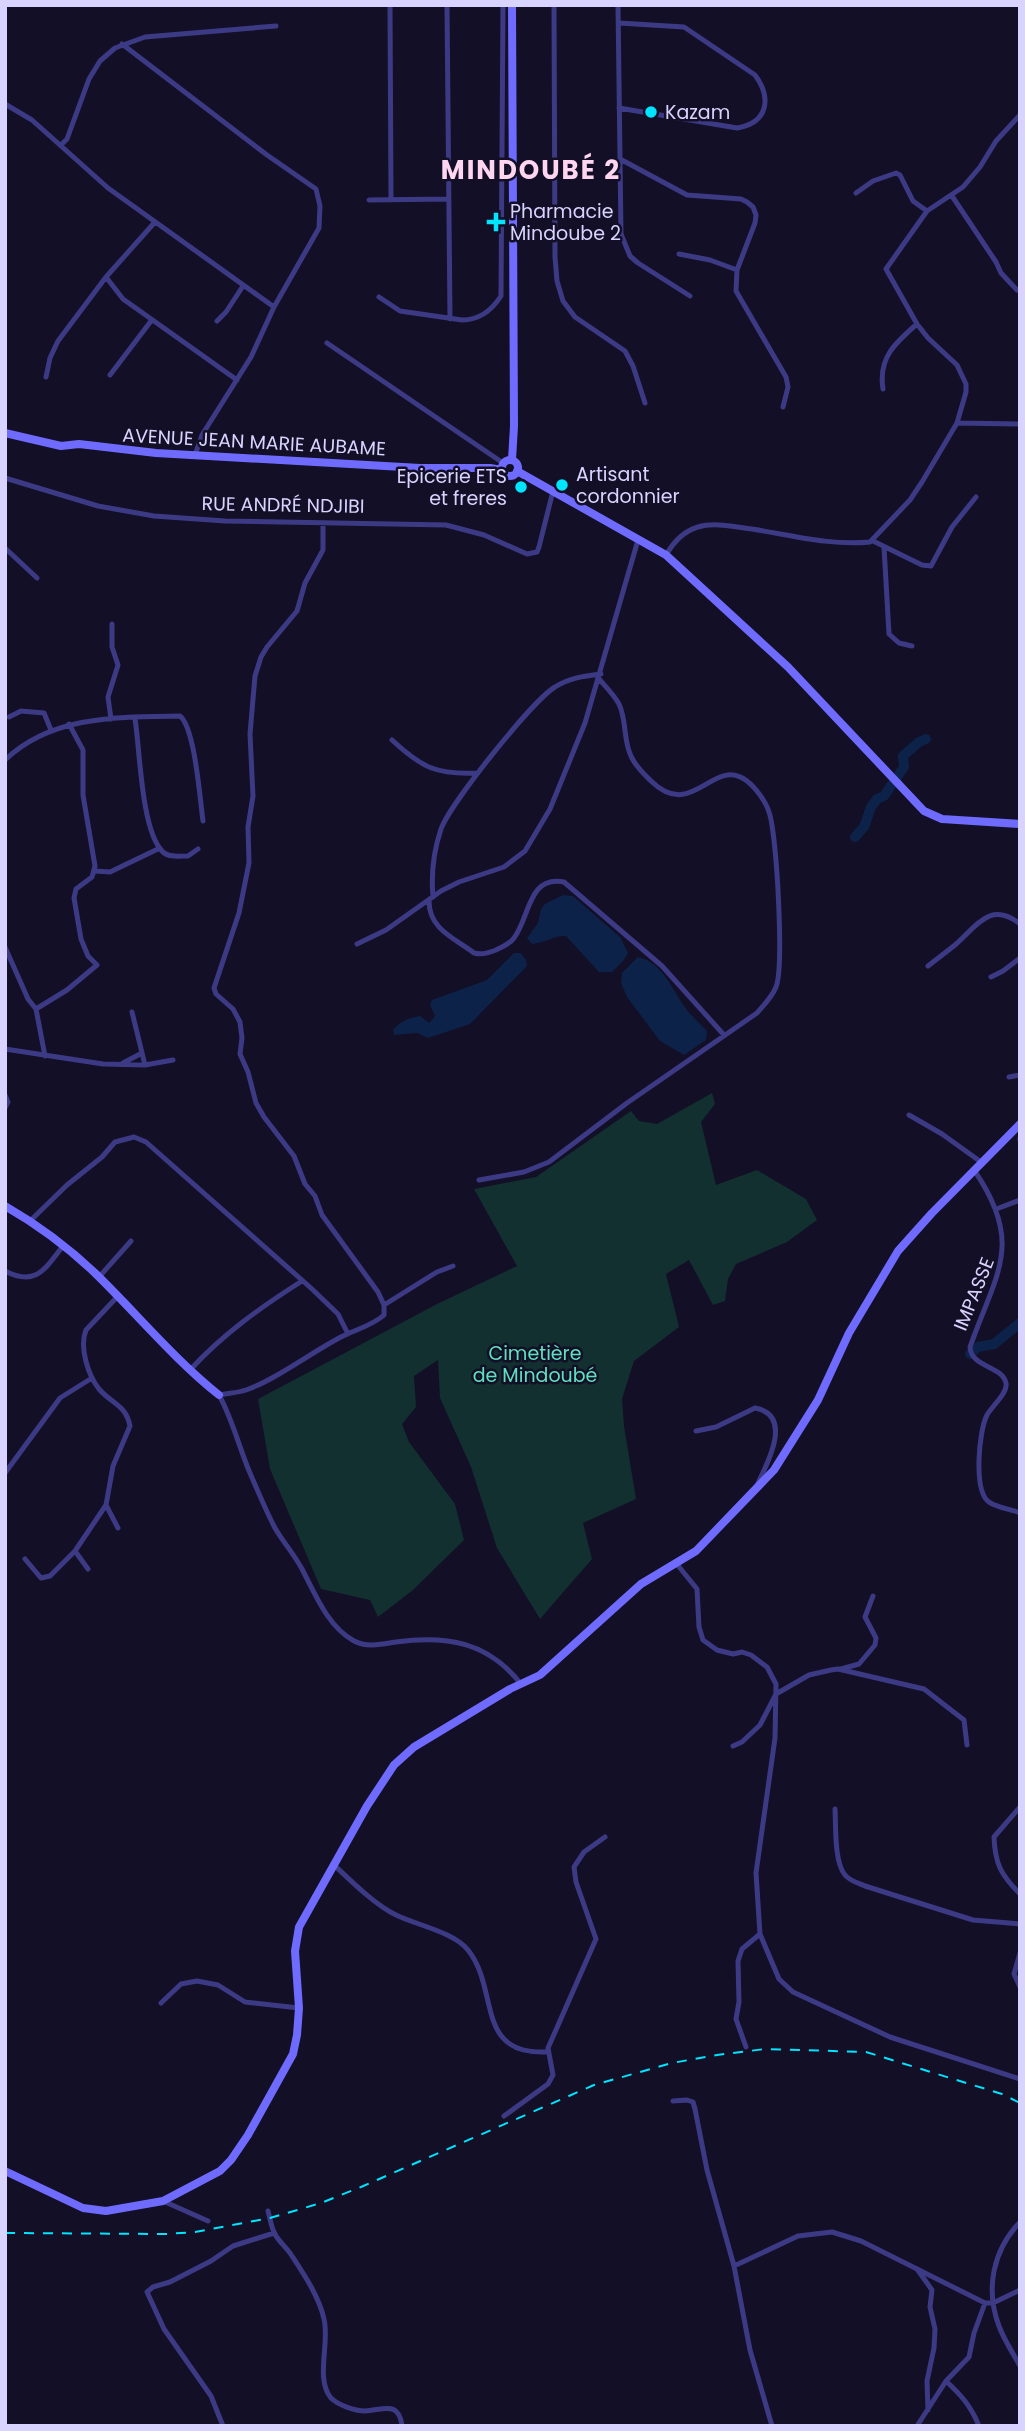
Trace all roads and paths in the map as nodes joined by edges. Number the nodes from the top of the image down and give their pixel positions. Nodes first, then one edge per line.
1 (390, 5) edge
2 (447, 5) edge
3 (503, 5) edge
4 (512, 5) edge
5 (554, 5) edge
6 (618, 5) edge
7 (619, 23) junction
8 (276, 26) dead end
9 (122, 44) junction
10 (5, 104) edge
11 (619, 108) junction
12 (1020, 115) edge
13 (61, 145) junction
14 (620, 159) junction
15 (856, 193) dead end
16 (952, 196) junction
17 (448, 199) junction
18 (391, 200) junction
19 (369, 201) dead end
20 (927, 211) junction
21 (155, 222) junction
22 (679, 254) dead end
23 (737, 270) junction
24 (106, 277) junction
25 (243, 286) junction
26 (1017, 290) dead end
27 (690, 296) dead end
28 (379, 298) dead end
29 (274, 307) junction
30 (450, 319) junction
31 (151, 321) junction
32 (218, 321) dead end
33 (917, 324) junction
34 (327, 343) dead end
35 (110, 375) dead end
36 (46, 377) dead end
37 (237, 380) junction
38 (883, 389) dead end
39 (645, 402) dead end
40 (783, 407) dead end
41 (957, 423) junction
42 (1020, 424) edge
43 (5, 433) edge
44 (195, 455) junction
45 (508, 462) junction
46 (517, 471) junction
47 (5, 478) edge
48 (553, 490) junction
49 (976, 497) dead end
50 (323, 523) junction
51 (638, 540) junction
52 (873, 541) junction
53 (884, 547) junction
54 (5, 548) edge
55 (666, 555) junction
56 (37, 578) dead end
57 (113, 624) dead end
58 (912, 646) dead end
59 (600, 677) junction
60 (9, 716) dead end
61 (111, 719) junction
62 (135, 719) junction
63 (69, 724) junction
64 (51, 730) junction
65 (392, 740) dead end
66 (5, 760) edge
67 (478, 774) junction
68 (203, 821) dead end
69 (1020, 824) edge
70 (160, 848) junction
71 (198, 849) dead end
72 (95, 871) junction
73 (431, 899) junction
74 (1020, 924) edge
75 (357, 944) dead end
76 (5, 947) edge
77 (1020, 957) edge
78 (928, 966) dead end
79 (991, 977) dead end
80 (36, 1009) junction
81 (132, 1012) dead end
82 (724, 1035) junction
83 (5, 1049) edge
84 (142, 1053) junction
85 (45, 1056) junction
86 (173, 1060) dead end
87 (121, 1064) junction
88 (145, 1065) junction
89 (1020, 1075) edge
90 (1009, 1077) dead end
91 (5, 1095) edge
92 (5, 1108) edge
93 (909, 1115) dead end
94 (1020, 1124) edge
95 (981, 1162) junction
96 (974, 1170) junction
97 (479, 1180) dead end
98 (1020, 1200) edge
99 (5, 1206) edge
100 (999, 1208) junction
101 (29, 1222) junction
102 (131, 1241) dead end
103 (63, 1246) junction
104 (453, 1266) dead end
105 (5, 1271) edge
106 (99, 1276) junction
107 (302, 1280) junction
108 (118, 1296) junction
109 (384, 1306) junction
110 (348, 1334) junction
111 (190, 1370) junction
112 (92, 1378) junction
113 (219, 1395) junction
114 (696, 1431) dead end
115 (5, 1473) edge
116 (754, 1492) junction
117 (106, 1505) junction
118 (1020, 1513) edge
119 (118, 1528) dead end
120 (75, 1551) junction
121 (25, 1559) dead end
122 (676, 1563) junction
123 (88, 1569) dead end
124 (873, 1596) dead end
125 (838, 1669) junction
126 (521, 1684) junction
127 (776, 1694) junction
128 (967, 1745) dead end
129 (733, 1746) dead end
130 (1020, 1807) edge
131 (835, 1809) dead end
132 (605, 1837) dead end
133 (333, 1864) junction
134 (1020, 1894) edge
135 (1020, 1924) edge
136 (760, 1934) junction
137 (1020, 1953) edge
138 (1020, 1987) edge
139 (161, 2003) dead end
140 (299, 2008) junction
141 (746, 2047) dead end
142 (547, 2052) junction
143 (1020, 2080) edge
144 (673, 2101) dead end
145 (504, 2116) dead end
146 (5, 2171) edge
147 (163, 2201) junction
148 (268, 2211) dead end
149 (208, 2221) dead end
150 (1020, 2222) edge
151 (274, 2233) junction
152 (734, 2266) junction
153 (917, 2269) junction
154 (1020, 2290) edge
155 (985, 2302) junction
156 (993, 2303) junction
157 (1020, 2366) edge
158 (946, 2381) junction
159 (928, 2410) junction
160 (223, 2426) edge
161 (402, 2426) edge
162 (772, 2426) edge
163 (917, 2426) edge
164 (979, 2426) edge

1 - 18 street
2 - 17 street
3 - 30 street
4 - 45 street
5 - 39 street
6 - 7 street
7 - 11 street
7 - 11 street
8 - 9 street
9 - 13 street
9 - 29 street
10 - 13 street
11 - 14 street
12 - 16 street
13 - 21 street
14 - 23 street
14 - 27 street
15 - 20 street
16 - 20 street
16 - 26 street
17 - 18 street
17 - 30 street
18 - 19 street
20 - 33 street
21 - 24 street
21 - 25 street
22 - 23 street
23 - 40 street
24 - 31 street
24 - 36 street
25 - 29 street
25 - 32 street
28 - 30 street
29 - 37 street
31 - 35 street
31 - 37 street
33 - 38 street
33 - 41 street
34 - 45 street
37 - 44 street
41 - 42 street
41 - 52 street
43 - 44 street, AVENUE JEAN MARIE AUBAME
44 - 45 street, AVENUE JEAN MARIE AUBAME
45 - 46 street
45 - 46 street, AVENUE JEAN MARIE AUBAME
46 - 48 street
47 - 50 street, RUE ANDRÉ NDJIBI
48 - 50 street, RUE ANDRÉ NDJIBI
48 - 51 street
49 - 53 street
50 - 109 street
51 - 55 street
51 - 59 street
52 - 53 street
52 - 55 street
53 - 58 street
54 - 56 street
55 - 69 street
57 - 61 street
59 - 67 street
59 - 73 street
59 - 82 street
60 - 64 street
61 - 62 street
61 - 63 street
62 - 68 street
62 - 70 street
63 - 64 street
63 - 72 street
64 - 66 street
65 - 67 street
67 - 73 street
70 - 71 street
70 - 72 street
72 - 80 street
73 - 75 street
73 - 82 street
74 - 78 street
76 - 80 street
77 - 79 street
80 - 85 street
81 - 84 street
82 - 97 street
83 - 85 street
84 - 87 street
84 - 88 street
85 - 87 street
86 - 88 street
87 - 88 street
89 - 90 street
91 - 92 street
93 - 95 street
94 - 95 street
95 - 96 street
96 - 100 street, IMPASSE
96 - 116 street
98 - 100 street
99 - 101 street
100 - 118 street, IMPASSE
101 - 103 street
101 - 107 street
102 - 106 street
103 - 105 street
103 - 106 street
104 - 109 street
106 - 108 street
107 - 110 street
107 - 111 street
108 - 111 street
108 - 112 street
109 - 110 street
110 - 113 street
111 - 113 street
112 - 115 street
112 - 117 street
113 - 126 street
114 - 116 street
116 - 122 street
117 - 119 street
117 - 120 street
120 - 121 street
120 - 123 street
122 - 126 street
122 - 127 street
124 - 125 street
125 - 127 street
125 - 128 street
126 - 133 street
127 - 129 street
127 - 136 street
130 - 134 street
131 - 135 street
132 - 142 street
133 - 140 street
133 - 142 street
136 - 141 street
136 - 143 street
137 - 138 street
139 - 140 street
140 - 147 street
142 - 145 street
144 - 152 street
146 - 147 street
147 - 149 street
148 - 151 street
150 - 156 street
151 - 160 street
151 - 161 street
152 - 153 street
152 - 162 street
153 - 155 street
153 - 159 street
154 - 156 street
155 - 156 street
155 - 158 street
156 - 157 street
158 - 159 street
158 - 164 street
159 - 163 street

